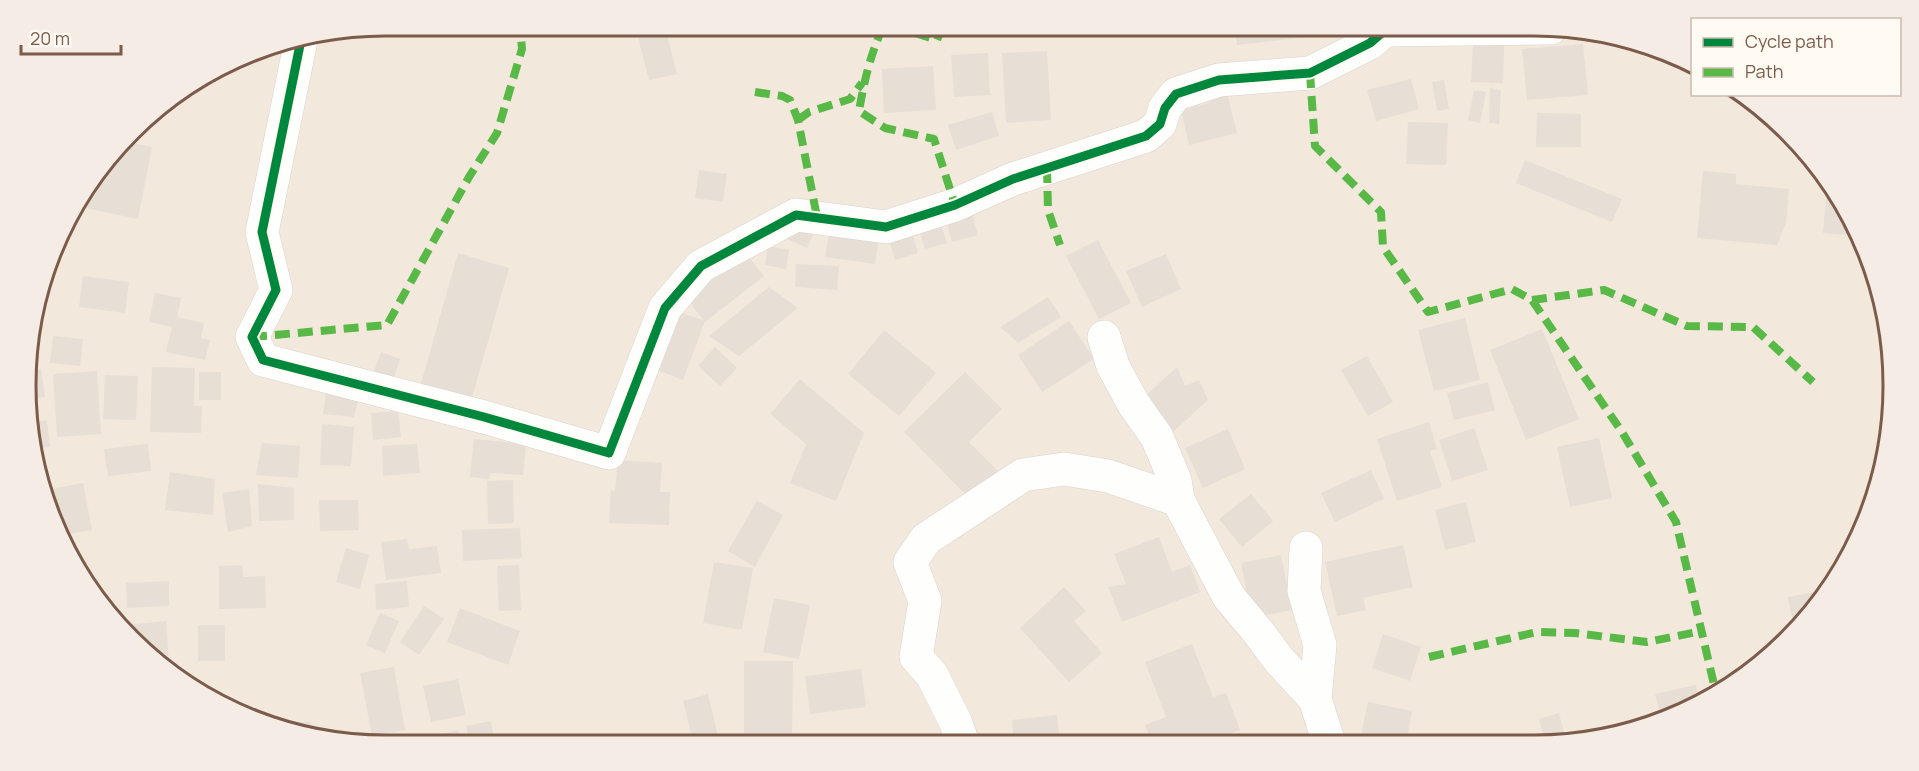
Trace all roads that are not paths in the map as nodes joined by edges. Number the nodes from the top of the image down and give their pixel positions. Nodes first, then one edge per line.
1 (1378, 36) edge
2 (300, 47) edge
3 (1104, 337) dead end
4 (1178, 500) junction
5 (1306, 548) dead end
6 (1315, 699) junction
7 (960, 735) edge
8 (1326, 735) edge

1 - 2 street
3 - 4 street
4 - 6 street
4 - 7 street
5 - 6 street
6 - 8 street

